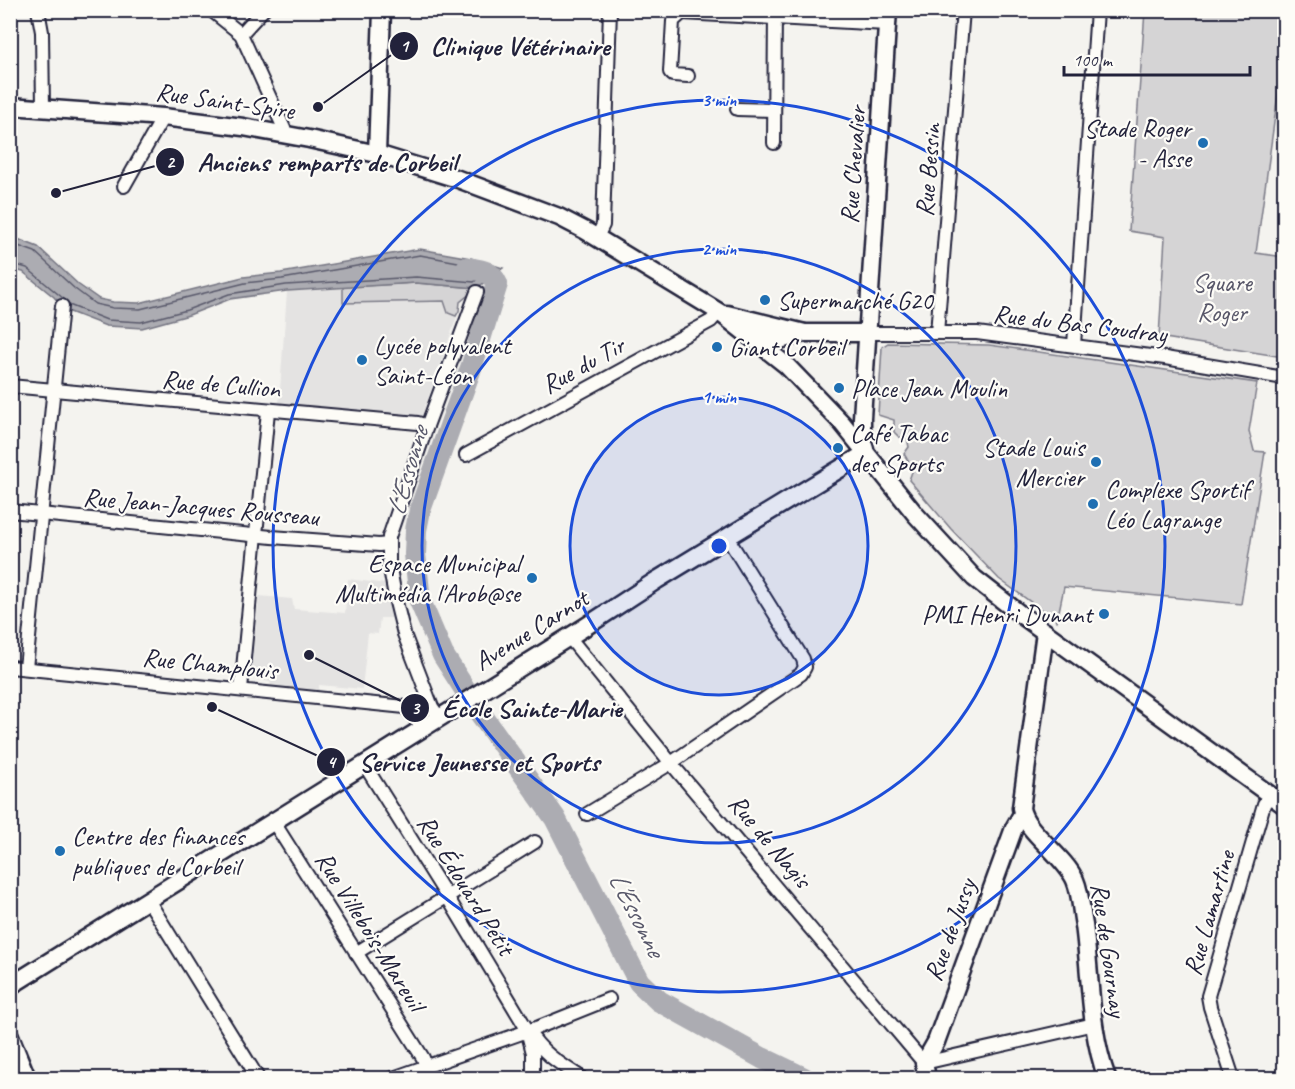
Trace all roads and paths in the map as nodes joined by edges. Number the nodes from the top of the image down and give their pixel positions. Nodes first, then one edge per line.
1 (38, 10) edge
2 (211, 10) edge
3 (262, 10) edge
4 (382, 10) edge
5 (610, 10) edge
6 (963, 10) edge
7 (1097, 10) edge
8 (775, 14) edge
9 (888, 17) edge
10 (240, 34) junction
11 (688, 76) dead end
12 (10, 106) edge
13 (43, 108) junction
14 (737, 109) dead end
15 (773, 111) junction
16 (163, 117) junction
17 (287, 135) junction
18 (774, 143) dead end
19 (377, 154) junction
20 (124, 186) dead end
21 (597, 237) junction
22 (477, 292) dead end
23 (62, 306) dead end
24 (719, 312) junction
25 (868, 328) junction
26 (742, 329) junction
27 (805, 333) junction
28 (937, 333) junction
29 (780, 340) junction
30 (1074, 345) junction
31 (786, 365) junction
32 (1284, 378) edge
33 (10, 386) edge
34 (54, 391) junction
35 (268, 411) junction
36 (842, 423) junction
37 (427, 426) junction
38 (862, 426) junction
39 (866, 453) junction
40 (466, 455) dead end
41 (10, 511) edge
42 (42, 514) junction
43 (256, 536) junction
44 (727, 537) junction
45 (388, 544) junction
46 (1044, 632) junction
47 (569, 637) junction
48 (10, 667) edge
49 (26, 668) junction
50 (241, 689) junction
51 (405, 707) junction
52 (441, 711) junction
53 (423, 727) junction
54 (670, 763) junction
55 (364, 764) junction
56 (1278, 800) edge
57 (587, 814) dead end
58 (1022, 814) junction
59 (273, 821) junction
60 (535, 842) dead end
61 (448, 898) junction
62 (148, 900) junction
63 (356, 953) junction
64 (10, 986) edge
65 (609, 999) dead end
66 (1094, 1024) junction
67 (528, 1031) junction
68 (10, 1036) edge
69 (426, 1067) junction
70 (926, 1071) edge
71 (27, 1078) edge
72 (258, 1078) edge
73 (393, 1078) edge
74 (533, 1078) edge
75 (582, 1078) edge
76 (1107, 1078) edge
77 (1233, 1078) edge

1 - 13 street
2 - 10 street
3 - 10 street
4 - 19 street
5 - 21 street
6 - 28 street, Rue Bessin
7 - 30 street
8 - 9 street
8 - 11 street
8 - 15 street
9 - 25 street, Rue Chevalier
10 - 17 street
12 - 13 street, Rue Saint-Spire
13 - 16 street, Rue Saint-Spire
14 - 15 street
15 - 18 street
16 - 17 street, Rue Saint-Spire
16 - 20 street
17 - 19 street, Rue Saint-Spire
19 - 21 street, Rue Saint-Spire
21 - 24 street, Rue Saint-Spire
22 - 37 street
23 - 34 street
24 - 26 street, Rue Saint-Spire
24 - 27 street, Rue Saint-Spire
24 - 40 street, Rue du Tir
25 - 27 street, Rue Saint-Spire
25 - 28 street, Rue du Bas Coudray
25 - 38 street, Rue Chevalier
26 - 29 street
26 - 31 street, Rue Saint-Spire
27 - 29 street
28 - 30 street, Rue du Bas Coudray
29 - 31 street
30 - 32 street, Rue du Bas Coudray
31 - 36 street, Rue Saint-Spire
33 - 34 street, Rue de Cullion
34 - 35 street, Rue de Cullion
34 - 42 street
35 - 37 street, Rue de Cullion
35 - 43 street
36 - 38 street
36 - 39 street, Rue Saint-Spire
37 - 45 street
38 - 39 street, Rue Chevalier
39 - 44 street, Avenue Carnot
39 - 46 street, Rue Saint-Spire
41 - 42 street, Rue Jean-Jacques Rousseau
42 - 43 street, Rue Jean-Jacques Rousseau
42 - 49 street
43 - 45 street, Rue Jean-Jacques Rousseau
43 - 50 street
44 - 47 street, Avenue Carnot
44 - 54 street
45 - 52 street
46 - 56 street, Rue Saint-Spire
46 - 58 street
47 - 52 street, Avenue Carnot
47 - 54 street, Rue de Nagis
48 - 49 street, Rue Champlouis
49 - 50 street, Rue Champlouis
50 - 51 street, Rue Champlouis
51 - 52 street, Rue Champlouis
51 - 53 street
52 - 53 street, Avenue Carnot
53 - 55 street, Avenue Carnot
54 - 57 street
54 - 70 street, Rue de Nagis
55 - 59 street, Avenue Carnot
55 - 61 street, Rue Édouard Petit
56 - 77 street, Rue Lamartine
58 - 66 street, Rue de Gournay
58 - 70 street, Rue de Jussy
59 - 62 street, Avenue Carnot
59 - 63 street, Rue Villebois-Mareuil
60 - 61 street
61 - 63 street
61 - 67 street, Rue Édouard Petit
62 - 64 street, Avenue Carnot
62 - 72 street
63 - 69 street, Rue Villebois-Mareuil
65 - 67 street
66 - 70 street
66 - 76 street, Rue de Gournay
67 - 69 street
67 - 74 street
67 - 75 street, Rue Édouard Petit
68 - 71 street
69 - 73 street

